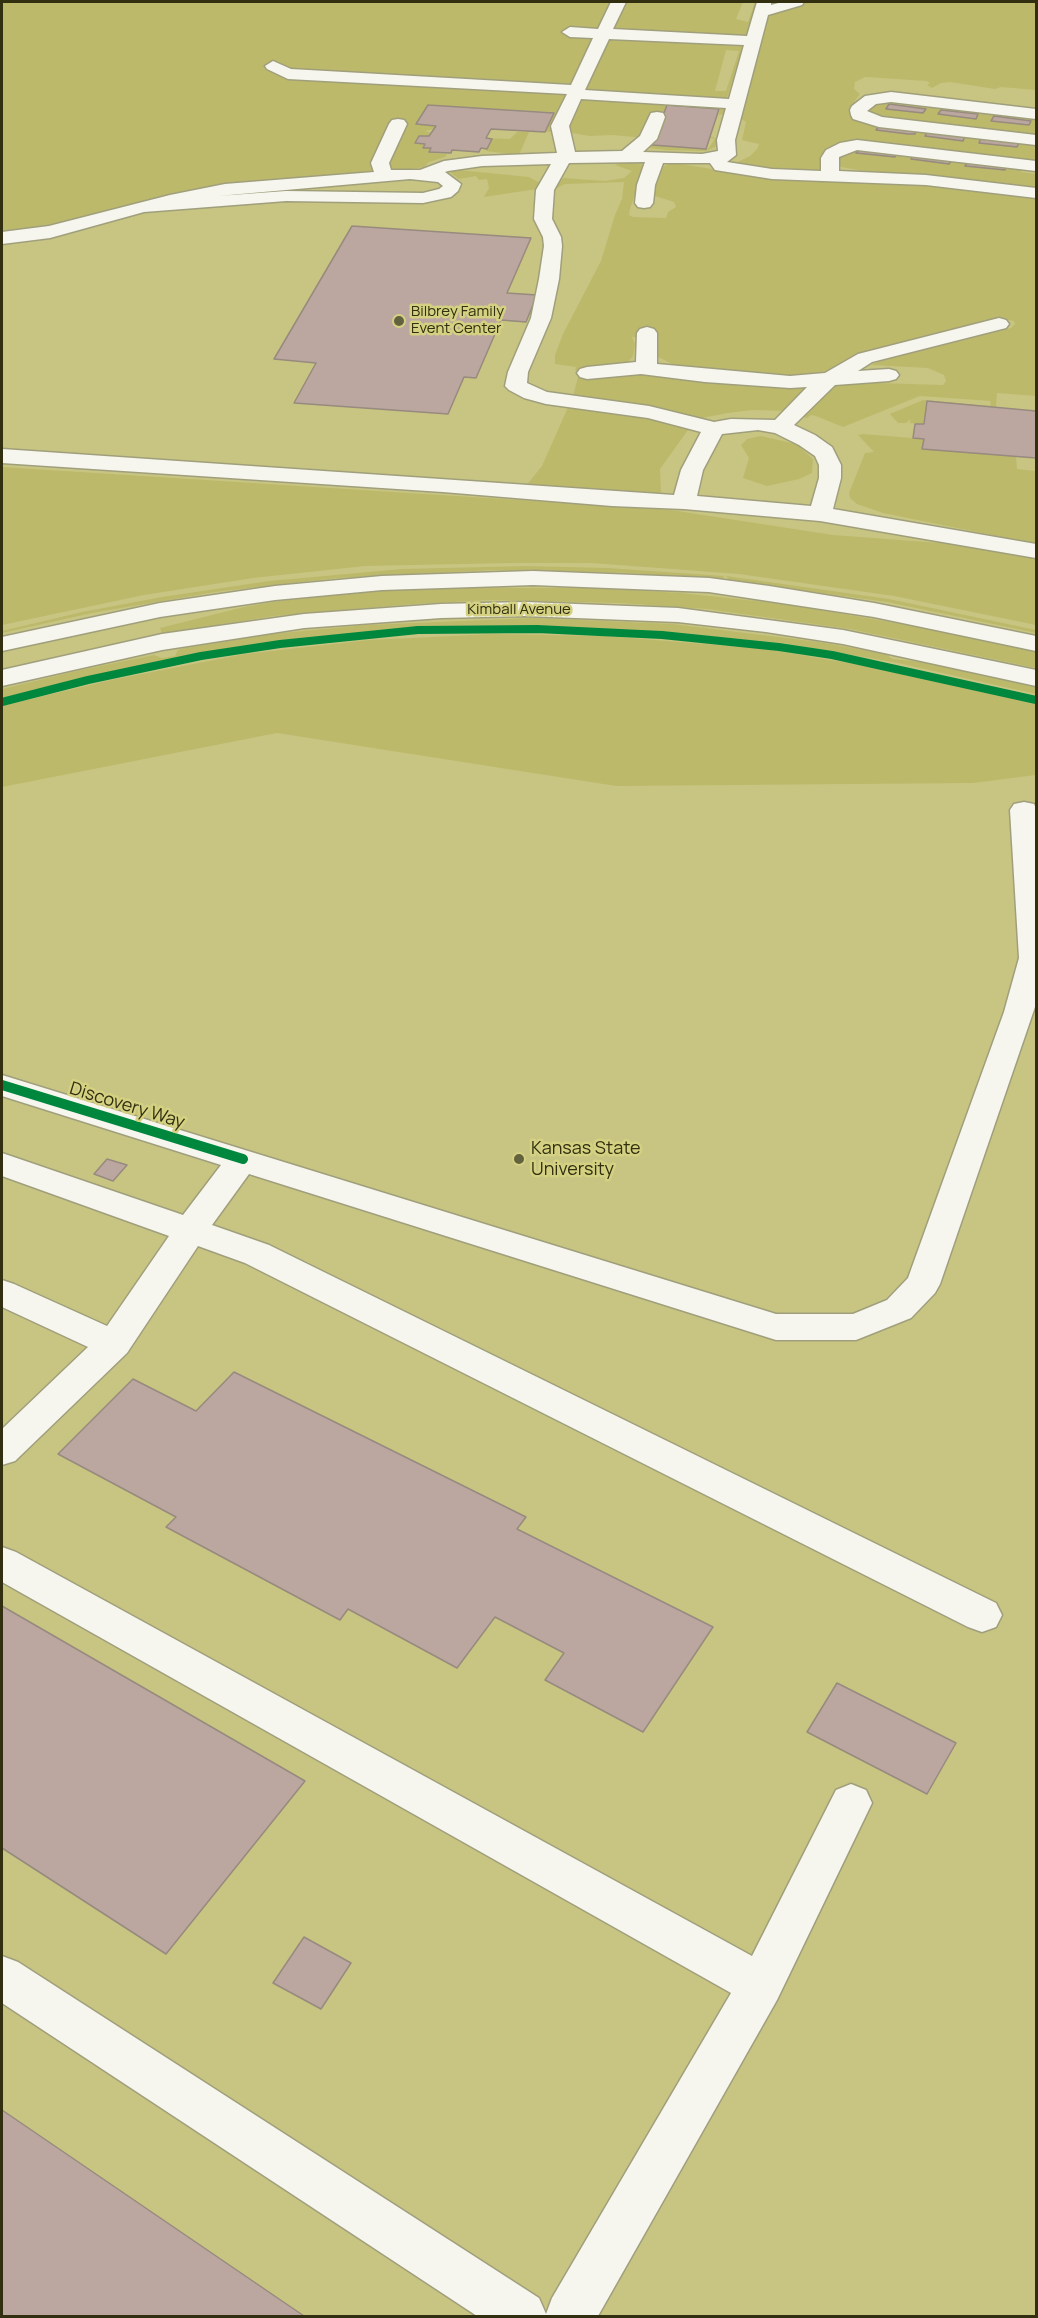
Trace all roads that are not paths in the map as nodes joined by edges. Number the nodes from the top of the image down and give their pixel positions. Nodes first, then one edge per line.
1 (618, 2) edge
2 (797, 2) edge
3 (763, 7) edge
4 (570, 32) dead end
5 (603, 34) junction
6 (754, 42) junction
7 (273, 66) dead end
8 (576, 92) junction
9 (736, 104) junction
10 (1036, 114) edge
11 (657, 117) dead end
12 (398, 124) dead end
13 (1036, 140) edge
14 (625, 157) junction
15 (656, 157) junction
16 (564, 158) junction
17 (716, 158) junction
18 (1036, 166) edge
19 (425, 174) junction
20 (387, 176) junction
21 (830, 176) junction
22 (1036, 193) edge
23 (644, 203) dead end
24 (144, 207) junction
25 (2, 238) edge
26 (999, 324) dead end
27 (647, 333) dead end
28 (646, 369) junction
29 (587, 373) dead end
30 (889, 375) dead end
31 (829, 380) junction
32 (780, 427) junction
33 (714, 429) junction
34 (2, 456) edge
35 (684, 502) junction
36 (820, 514) junction
37 (1036, 551) edge
38 (2, 644) edge
39 (1036, 644) edge
40 (2, 678) edge
41 (1036, 678) edge
42 (1024, 810) dead end
43 (2, 1085) edge
44 (243, 1159) junction
45 (2, 1164) edge
46 (191, 1229) junction
47 (2, 1293) edge
48 (114, 1344) junction
49 (2, 1451) edge
50 (2, 1563) edge
51 (982, 1615) dead end
52 (851, 1803) dead end
53 (2, 1977) edge
54 (760, 1985) junction
55 (521, 2316) edge
56 (570, 2316) edge

1 - 5 main road
2 - 3 main road
3 - 6 main road
4 - 5 main road
5 - 6 main road
5 - 8 main road
6 - 9 main road
7 - 8 main road
8 - 9 main road
8 - 16 main road
9 - 17 main road
10 - 13 main road
11 - 14 main road
12 - 20 main road
14 - 15 main road
14 - 16 main road
15 - 17 main road
15 - 23 main road
16 - 19 main road
16 - 33 main road
17 - 21 main road
18 - 21 main road
19 - 20 main road
19 - 24 main road
20 - 24 main road
21 - 22 main road
24 - 25 main road
26 - 31 main road
27 - 28 main road
28 - 29 main road
28 - 31 main road
30 - 31 main road
31 - 32 main road
32 - 33 main road
32 - 36 main road
33 - 35 main road
34 - 35 main road
35 - 36 main road
36 - 37 main road
38 - 39 main road, Kimball Avenue
40 - 41 main road, Kimball Avenue
42 - 44 main road, Discovery Way
43 - 44 main road, Discovery Way
44 - 46 main road
45 - 46 main road
46 - 48 main road
46 - 51 main road
47 - 48 main road
48 - 49 main road
50 - 54 main road
52 - 54 main road
53 - 55 main road
54 - 56 main road

